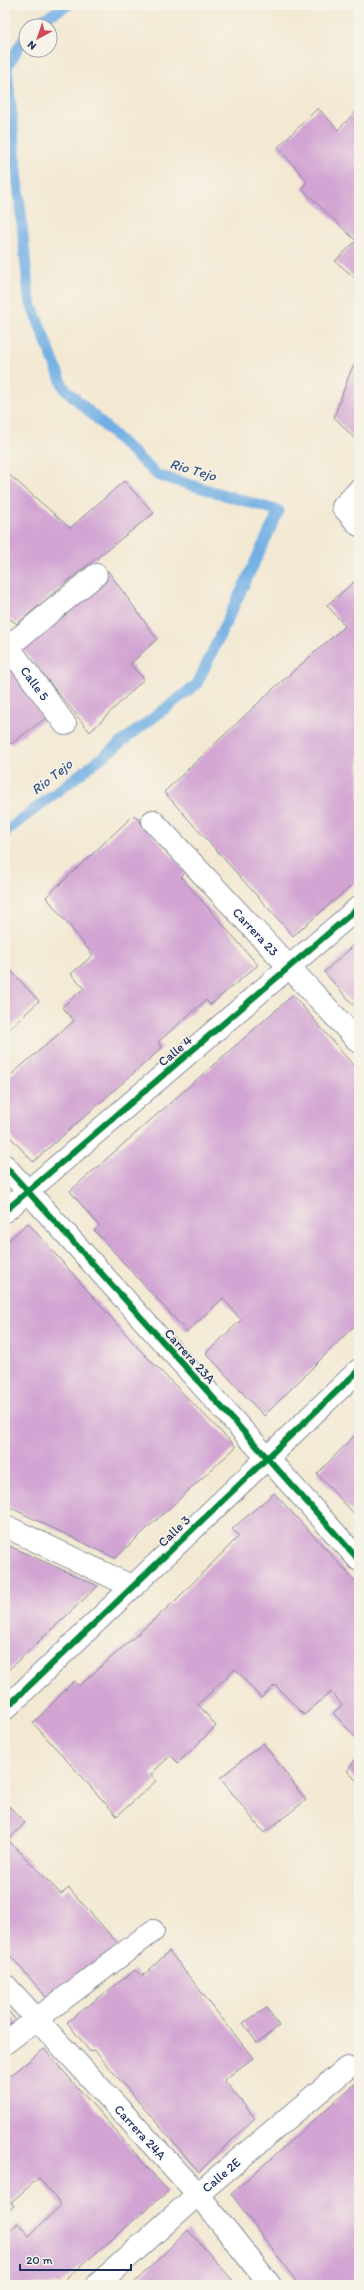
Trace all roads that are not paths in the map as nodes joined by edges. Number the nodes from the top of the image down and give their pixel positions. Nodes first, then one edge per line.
1 (359, 490) edge
2 (359, 525) edge
3 (96, 575) dead end
4 (7, 644) edge
5 (65, 724) dead end
6 (153, 821) dead end
7 (359, 907) edge
8 (291, 966) junction
9 (359, 1042) edge
10 (5, 1166) edge
11 (28, 1191) junction
12 (5, 1211) edge
13 (359, 1370) edge
14 (267, 1457) junction
15 (5, 1526) edge
16 (359, 1560) edge
17 (133, 1587) junction
18 (5, 1709) edge
19 (153, 1931) dead end
20 (5, 1985) edge
21 (35, 2018) junction
22 (5, 2043) edge
23 (347, 2068) dead end
24 (198, 2194) junction
25 (97, 2285) edge
26 (270, 2285) edge

1 - 2 street
3 - 4 street
4 - 5 street, Calle 5
6 - 8 street, Carrera 23
7 - 8 street, Calle 4
8 - 9 street, Carrera 23
8 - 11 street, Calle 4
10 - 11 street, Carrera 23A
11 - 12 street, Calle 4
11 - 14 street, Carrera 23A
13 - 14 street, Calle 3
14 - 16 street, Carrera 23A
14 - 17 street, Calle 3
15 - 17 street
17 - 18 street, Calle 3
19 - 21 street
20 - 21 street, Carrera 24A
21 - 22 street
21 - 24 street, Carrera 24A
23 - 24 street, Calle 2E
24 - 25 street, Calle 2E
24 - 26 street, Carrera 24A

